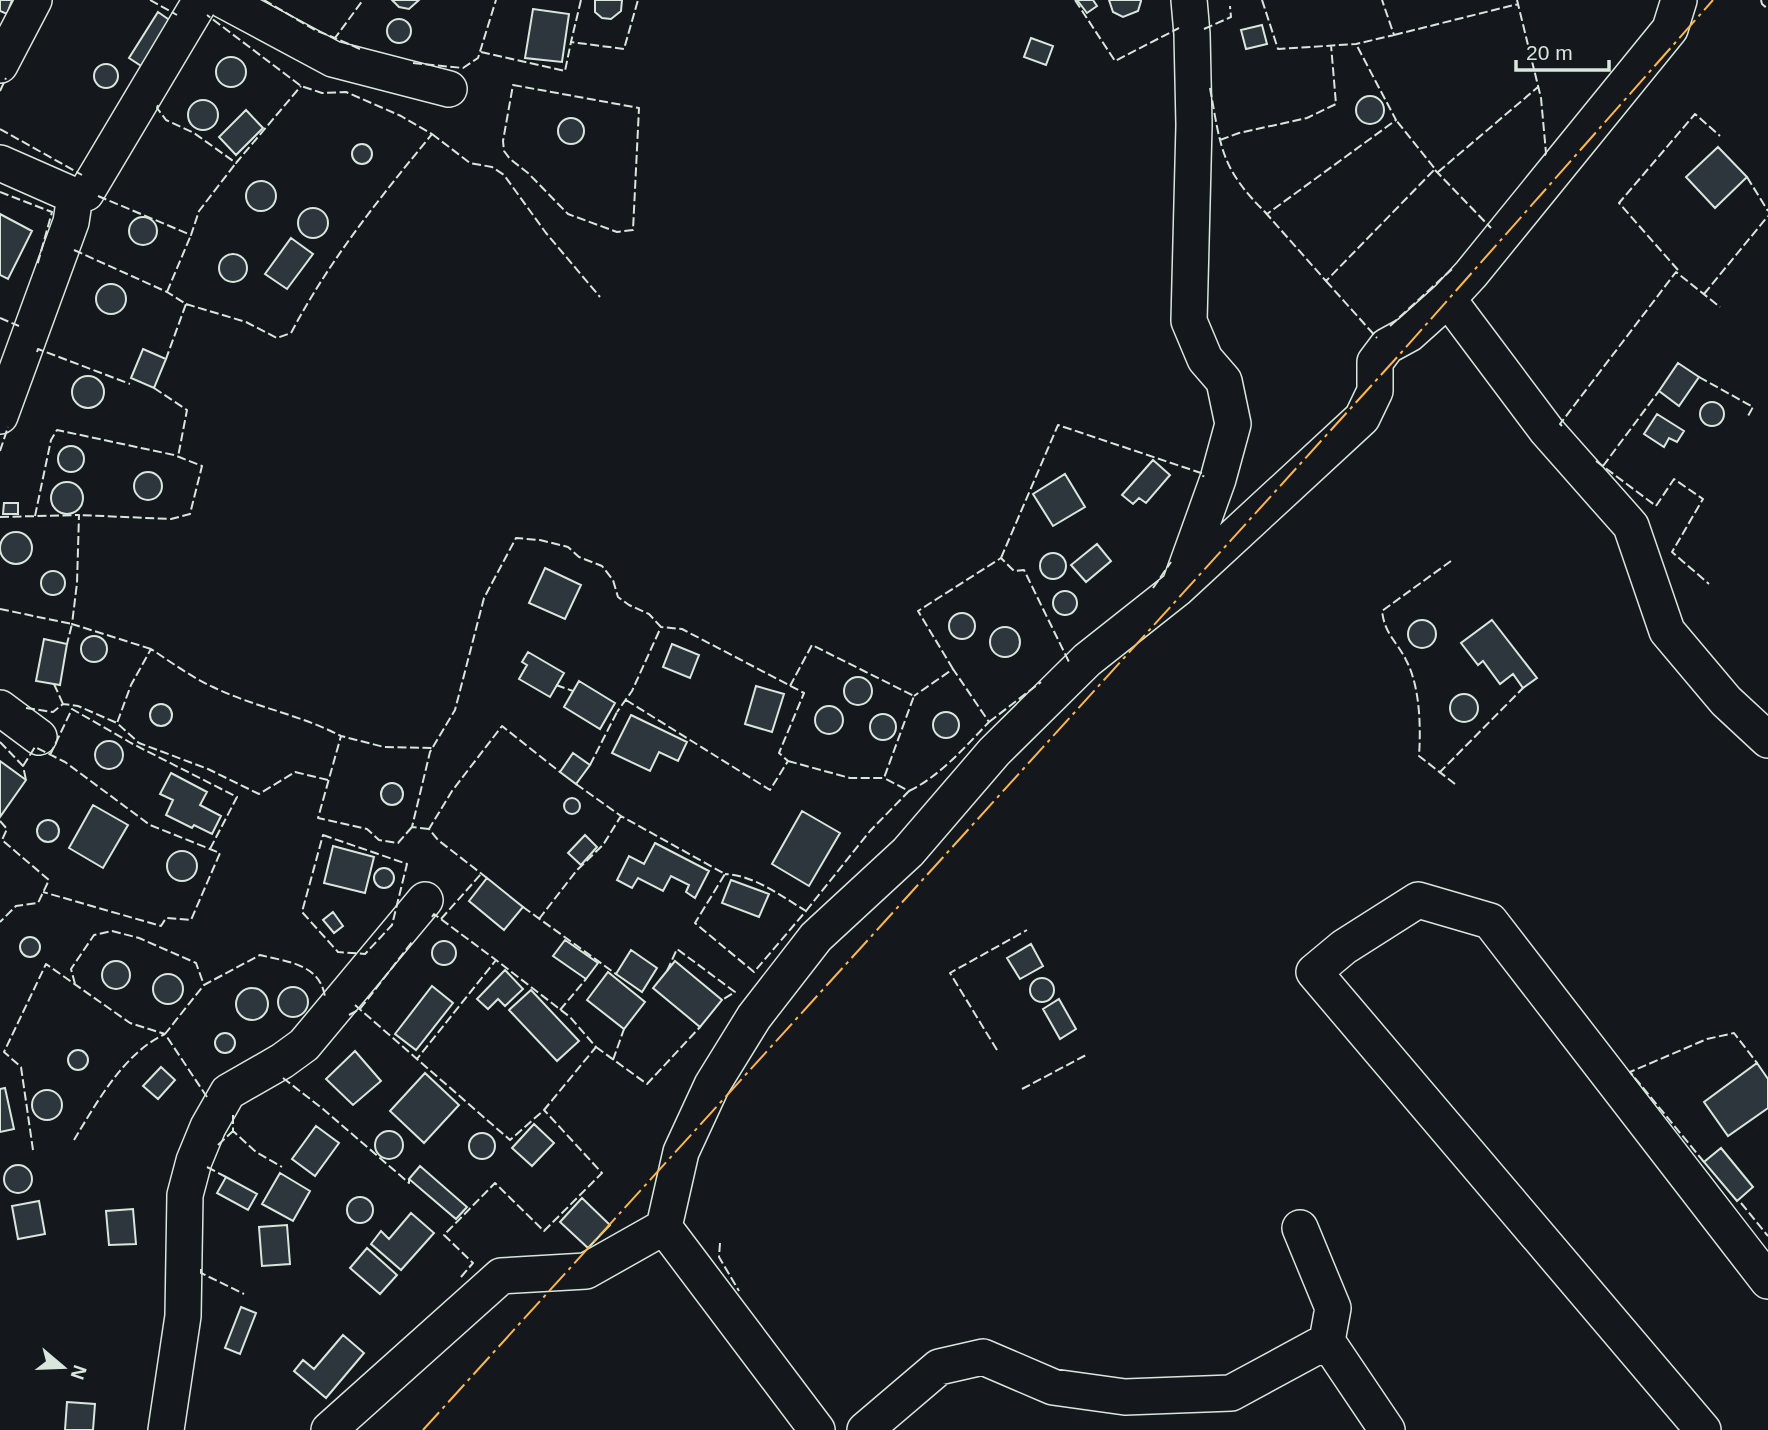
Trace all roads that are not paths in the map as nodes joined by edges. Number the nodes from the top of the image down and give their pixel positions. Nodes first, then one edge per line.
1 (34, 0) edge
2 (201, 0) edge
3 (223, 0) edge
4 (1189, 0) edge
5 (1679, 3) edge
6 (0, 65) edge
7 (449, 89) dead end
8 (0, 163) edge
9 (75, 196) junction
10 (1448, 299) junction
11 (0, 416) edge
12 (1178, 588) junction
13 (0, 708) edge
14 (39, 737) dead end
15 (1768, 740) edge
16 (425, 900) dead end
17 (664, 1227) junction
18 (1300, 1228) dead end
19 (1768, 1281) edge
20 (1327, 1341) junction
21 (166, 1430) edge
22 (329, 1430) edge
23 (817, 1430) edge
24 (865, 1430) edge
25 (1387, 1430) edge
26 (1703, 1430) edge

1 - 6 street
2 - 9 street
3 - 7 street
4 - 12 street
5 - 10 street
8 - 9 street
9 - 11 street
10 - 12 street
10 - 15 street
12 - 17 street
13 - 14 street
16 - 21 street
17 - 22 street
17 - 23 street
18 - 20 street
19 - 26 street
20 - 24 street
20 - 25 street

